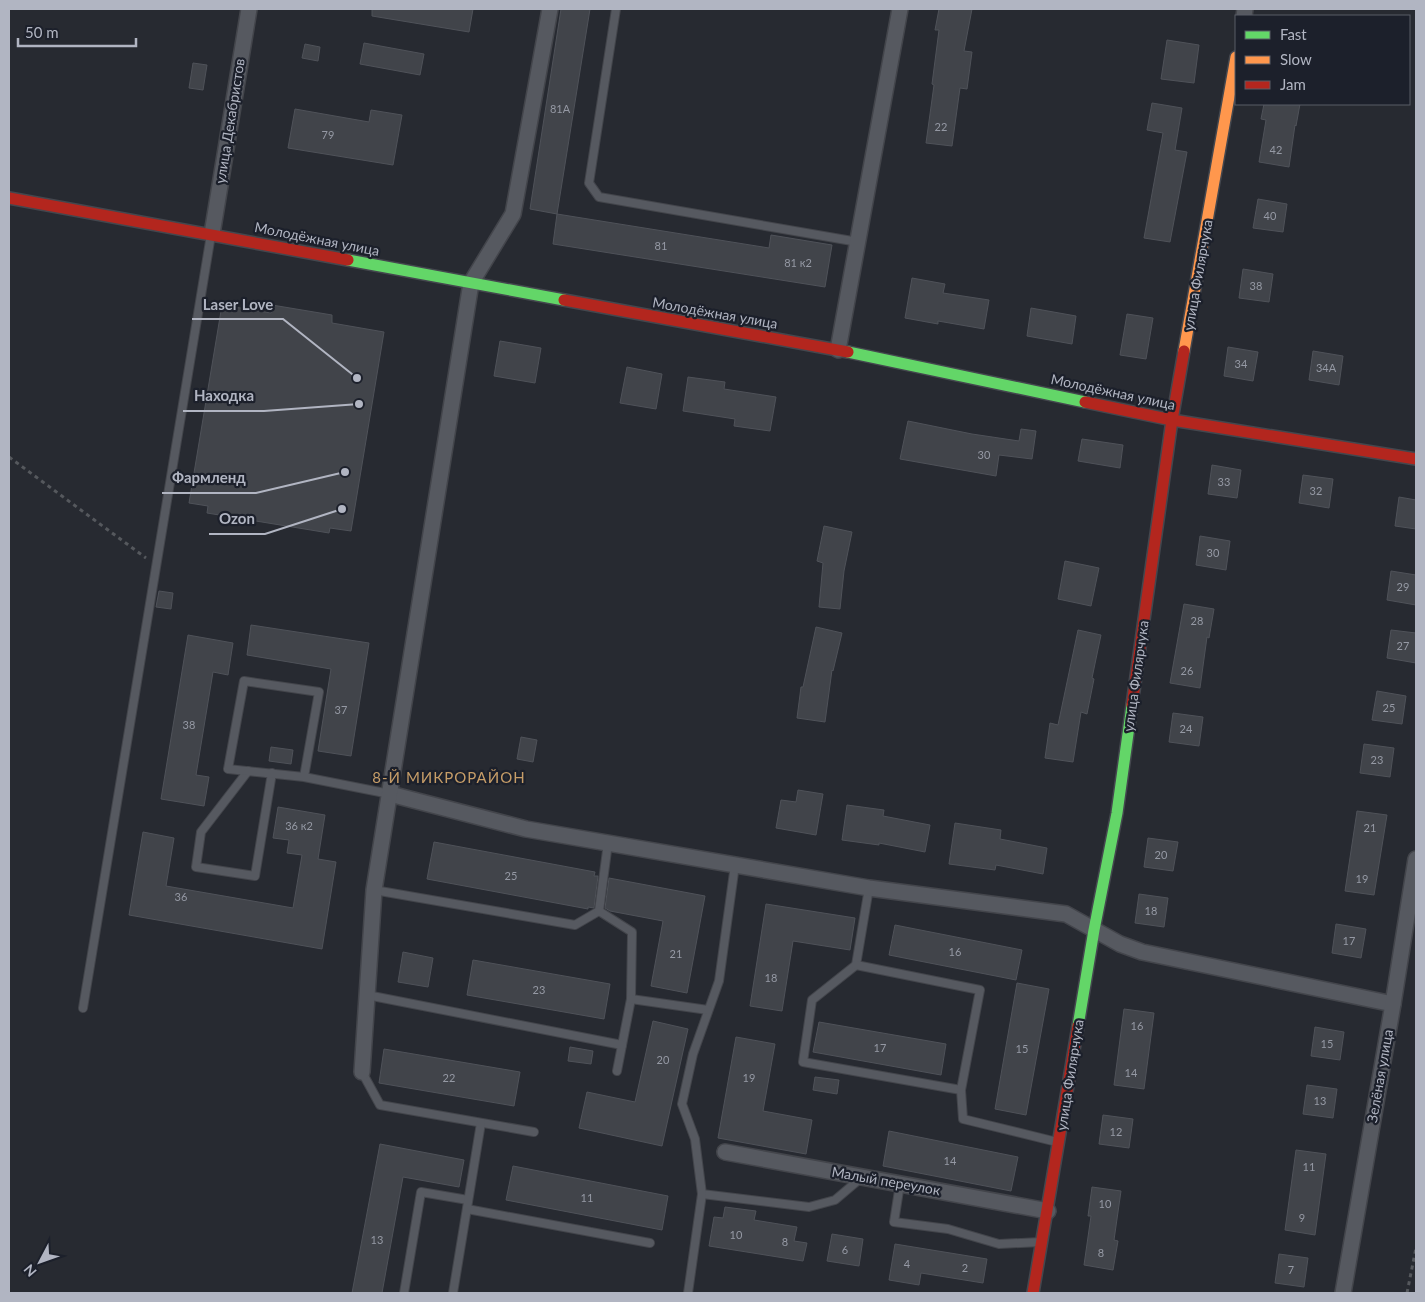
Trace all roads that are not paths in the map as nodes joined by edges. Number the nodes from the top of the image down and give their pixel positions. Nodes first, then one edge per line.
1 (249, 9) edge
2 (550, 9) edge
3 (616, 9) edge
4 (900, 9) edge
5 (1235, 63) edge
6 (9, 198) edge
7 (212, 234) junction
8 (858, 242) junction
9 (471, 284) junction
10 (838, 350) junction
11 (1172, 420) junction
12 (1416, 459) edge
13 (248, 771) junction
14 (272, 773) junction
15 (304, 777) junction
16 (390, 794) junction
17 (608, 844) junction
18 (1416, 859) edge
19 (735, 865) junction
20 (869, 888) junction
21 (374, 890) junction
22 (599, 911) junction
23 (1094, 930) junction
24 (856, 966) junction
25 (367, 995) junction
26 (631, 998) junction
27 (1393, 1004) junction
28 (83, 1008) dead end
29 (708, 1010) junction
30 (622, 1045) junction
31 (617, 1071) dead end
32 (362, 1072) joint
33 (962, 1090) junction
34 (482, 1123) junction
35 (534, 1132) dead end
36 (1059, 1143) junction
37 (725, 1152) dead end
38 (863, 1177) junction
39 (900, 1184) junction
40 (702, 1194) junction
41 (468, 1200) junction
42 (467, 1209) junction
43 (1048, 1211) junction
44 (1042, 1242) junction
45 (650, 1243) dead end
46 (404, 1293) edge
47 (453, 1293) edge
48 (688, 1293) edge
49 (1033, 1293) edge
50 (1343, 1293) edge

1 - 7 street, улица Декабристов
2 - 9 street
3 - 8 lane
4 - 8 street
5 - 11 street, улица Филярчука
6 - 7 street, Молодёжная улица
7 - 9 street, Молодёжная улица
7 - 28 lane
8 - 10 street
9 - 10 street, Молодёжная улица
9 - 16 street
10 - 11 street, Молодёжная улица
11 - 12 street, Молодёжная улица
11 - 23 street, улица Филярчука
13 - 14 lane
13 - 14 lane
13 - 15 lane
14 - 15 lane
15 - 16 lane
16 - 17 street
16 - 21 street
17 - 19 street
17 - 22 lane
18 - 27 street, Зелёная улица
19 - 20 street
19 - 29 lane
20 - 23 street
20 - 24 lane
21 - 22 lane
21 - 25 street
22 - 26 lane
23 - 27 street
23 - 36 street, улица Филярчука
24 - 33 lane
24 - 33 lane
25 - 30 lane
25 - 32 street
26 - 29 lane
26 - 30 lane
27 - 50 street, Зелёная улица
29 - 40 lane
30 - 31 lane
32 - 34 lane
33 - 36 lane
34 - 35 lane
34 - 41 lane
36 - 43 street, улица Филярчука
37 - 38 street, Малый переулок
38 - 39 street, Малый переулок
38 - 40 lane
39 - 43 street, Малый переулок
39 - 44 lane
40 - 48 lane
41 - 42 lane
41 - 46 lane
42 - 45 lane
42 - 47 lane
43 - 44 street, улица Филярчука
44 - 49 street, улица Филярчука

